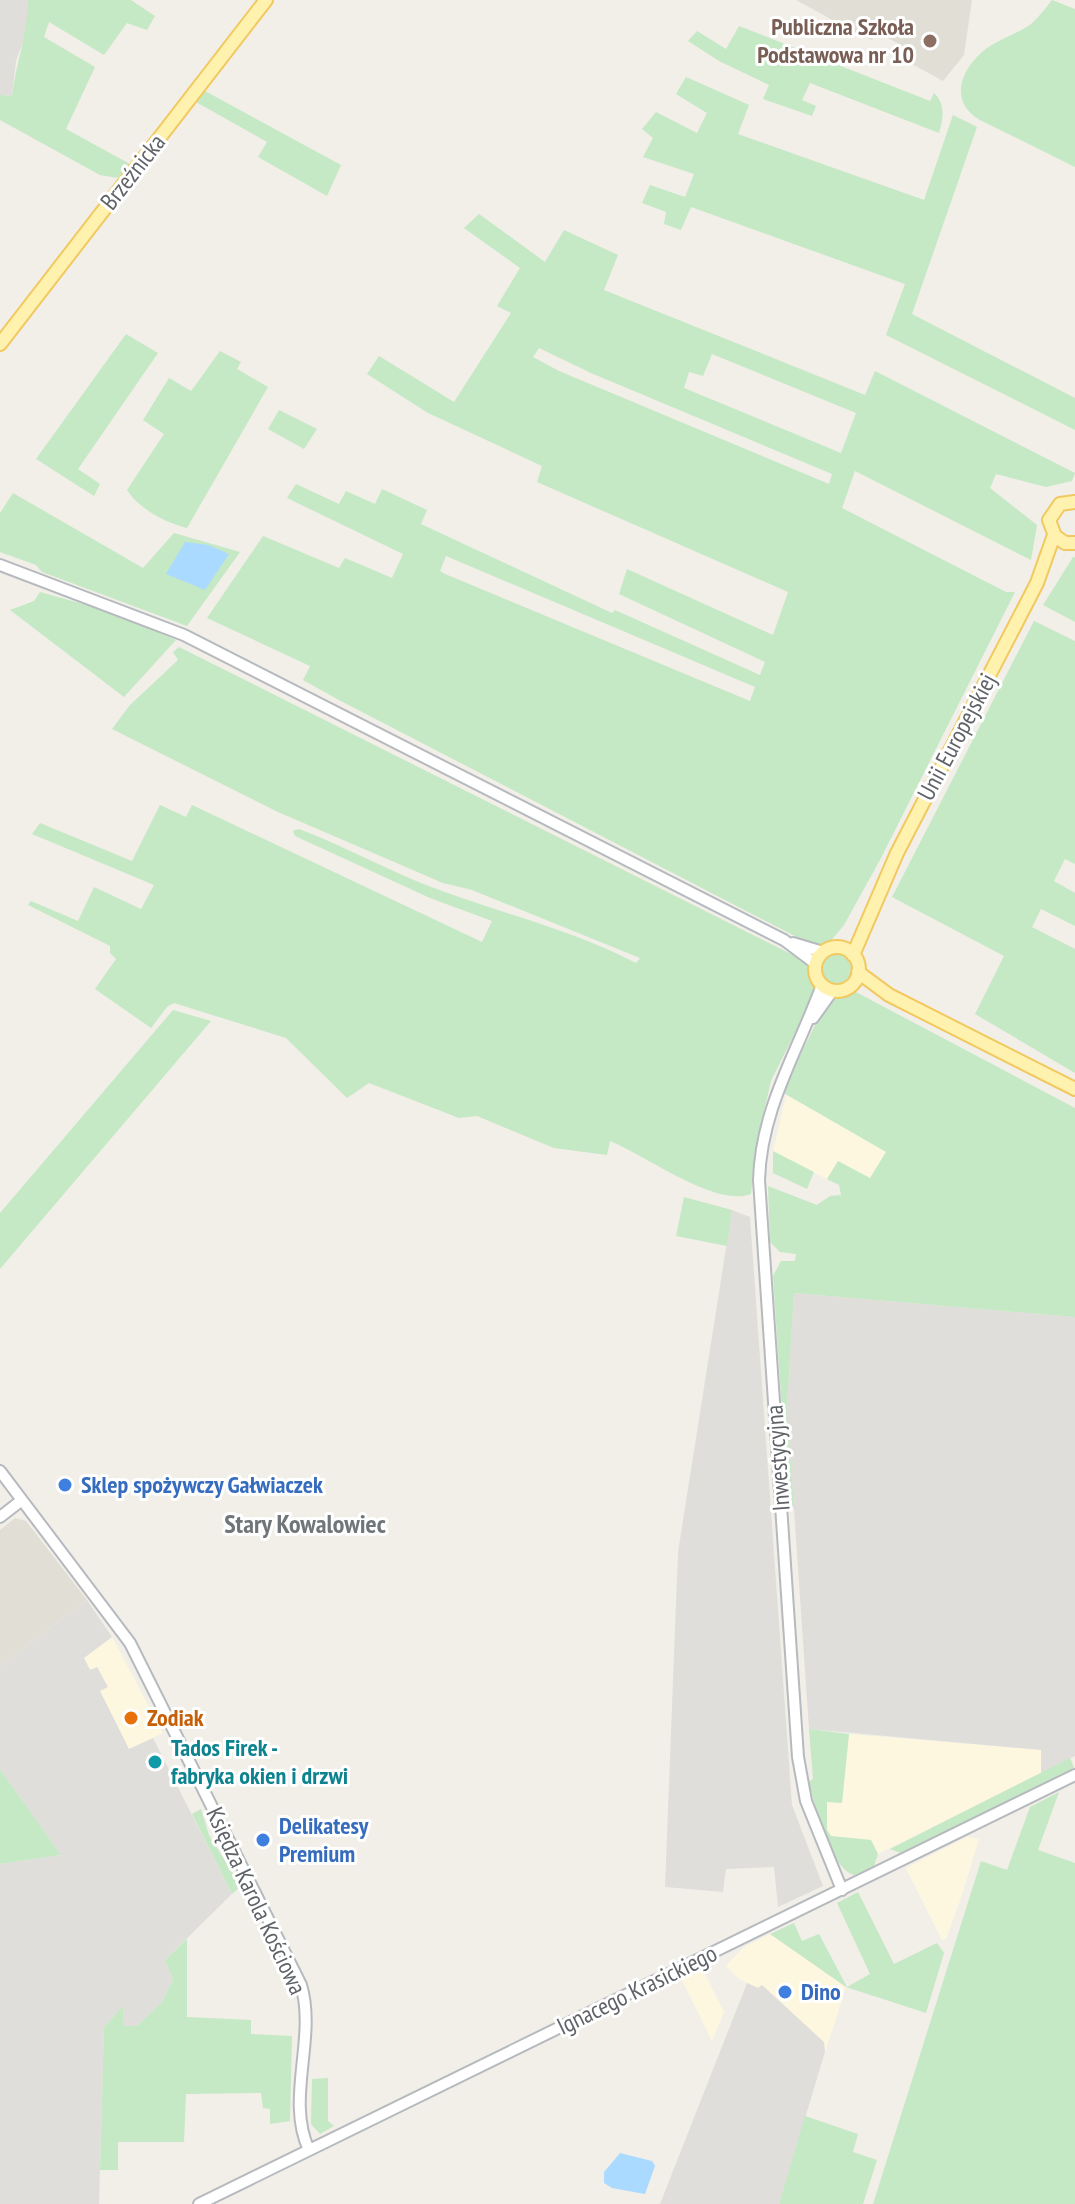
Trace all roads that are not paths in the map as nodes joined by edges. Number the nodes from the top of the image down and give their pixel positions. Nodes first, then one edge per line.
1 (266, 0) edge
2 (0, 344) edge
3 (1074, 500) edge
4 (1054, 535) junction
5 (1071, 543) edge
6 (0, 565) edge
7 (1037, 583) junction
8 (877, 892) junction
9 (841, 947) junction
10 (853, 955) junction
11 (819, 958) junction
12 (855, 978) junction
13 (827, 987) junction
14 (1075, 1089) edge
15 (0, 1471) edge
16 (22, 1500) junction
17 (0, 1517) edge
18 (1075, 1775) edge
19 (842, 1890) junction
20 (309, 2150) junction
21 (199, 2204) edge

1 - 2 main road, Brzeźnicka
3 - 4 main road, Unii Europejskiej
4 - 5 main road
4 - 7 main road, Unii Europejskiej
5 - 7 main road, Unii Europejskiej
6 - 11 street
7 - 8 main road, Unii Europejskiej
8 - 9 main road, Unii Europejskiej
8 - 10 main road, Unii Europejskiej
9 - 10 main road
9 - 11 main road
10 - 12 main road
11 - 13 main road
12 - 13 main road
12 - 14 main road
13 - 19 street, Inwestycyjna
15 - 16 street, Księdza Karola Kościowa
16 - 17 street
16 - 20 street, Księdza Karola Kościowa
18 - 19 street, Ignacego Krasickiego
19 - 20 street, Ignacego Krasickiego
20 - 21 street, Ignacego Krasickiego

